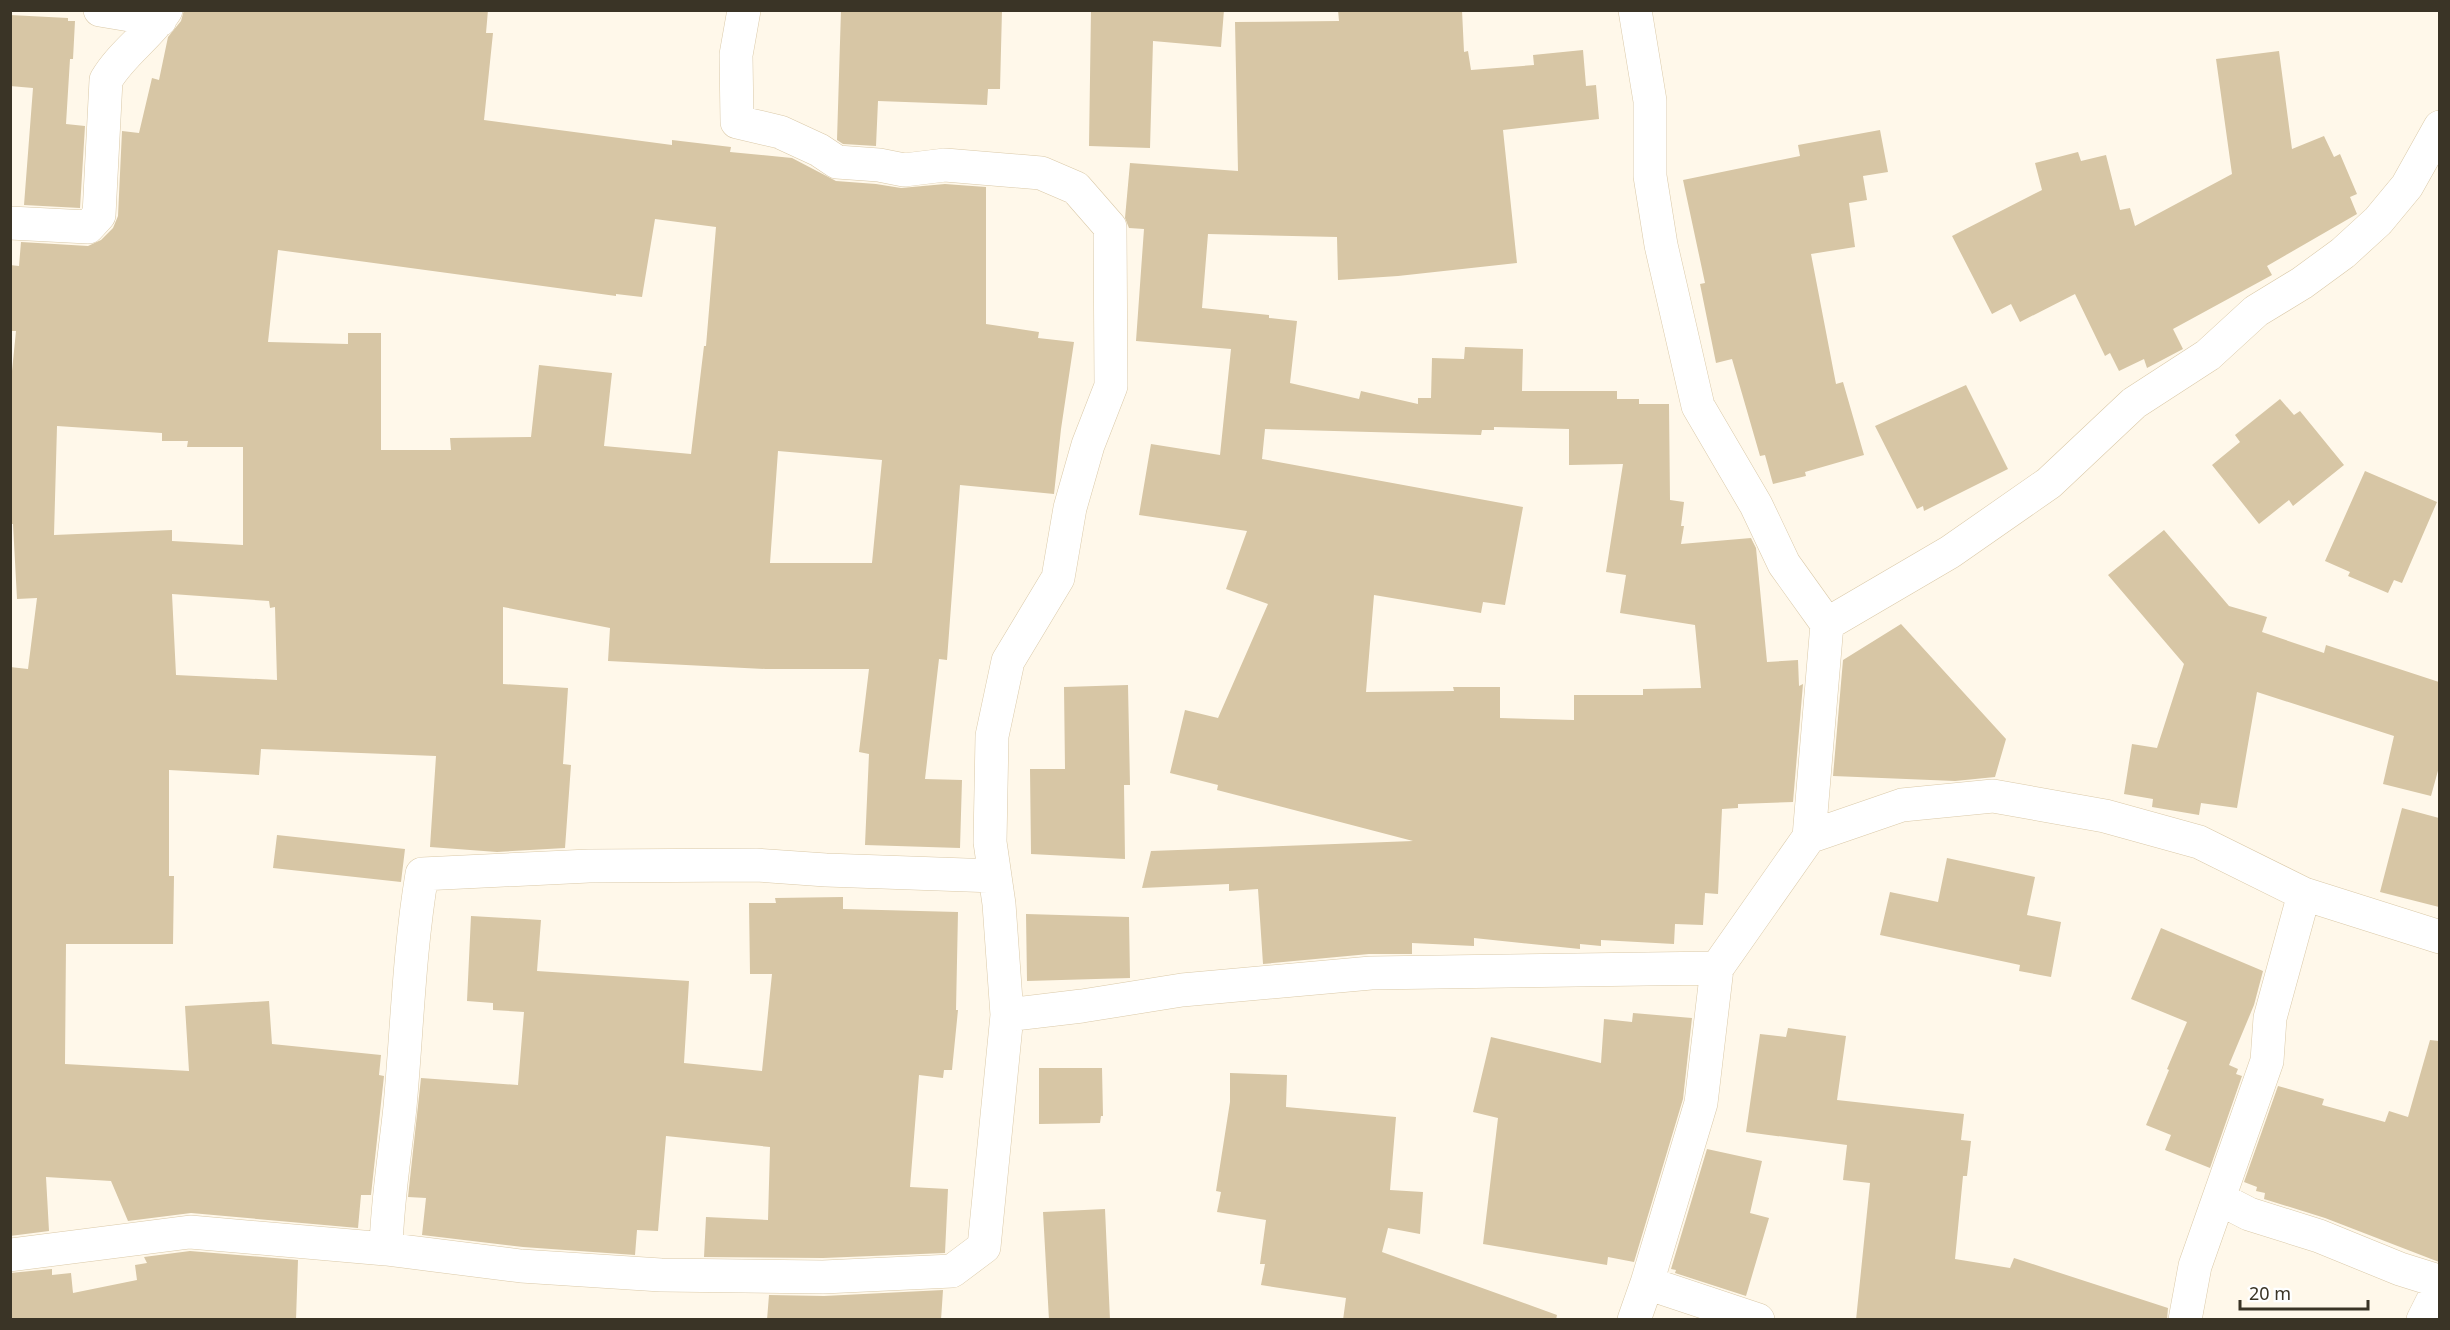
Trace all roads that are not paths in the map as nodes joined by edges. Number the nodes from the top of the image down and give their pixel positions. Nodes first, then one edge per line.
1 (100, 10) edge
2 (744, 10) edge
3 (1635, 10) edge
4 (163, 15) edge
5 (2439, 127) edge
6 (10, 223) edge
7 (1827, 624) junction
8 (1809, 837) junction
9 (995, 876) junction
10 (2304, 894) junction
11 (2439, 937) edge
12 (1717, 968) junction
13 (1007, 1015) junction
14 (2220, 1199) junction
15 (386, 1249) junction
16 (10, 1255) edge
17 (1647, 1283) junction
18 (1634, 1320) edge
19 (1758, 1320) edge
20 (2185, 1320) edge
21 (2423, 1320) edge

1 - 4 street
2 - 9 street
3 - 7 street
4 - 6 street
5 - 7 street
7 - 8 street
8 - 10 street
8 - 12 street
9 - 13 street
9 - 15 street
10 - 11 street
10 - 14 street
12 - 13 street
12 - 17 street
13 - 15 street
14 - 20 street
14 - 21 street
15 - 16 street
17 - 18 street
17 - 19 street

